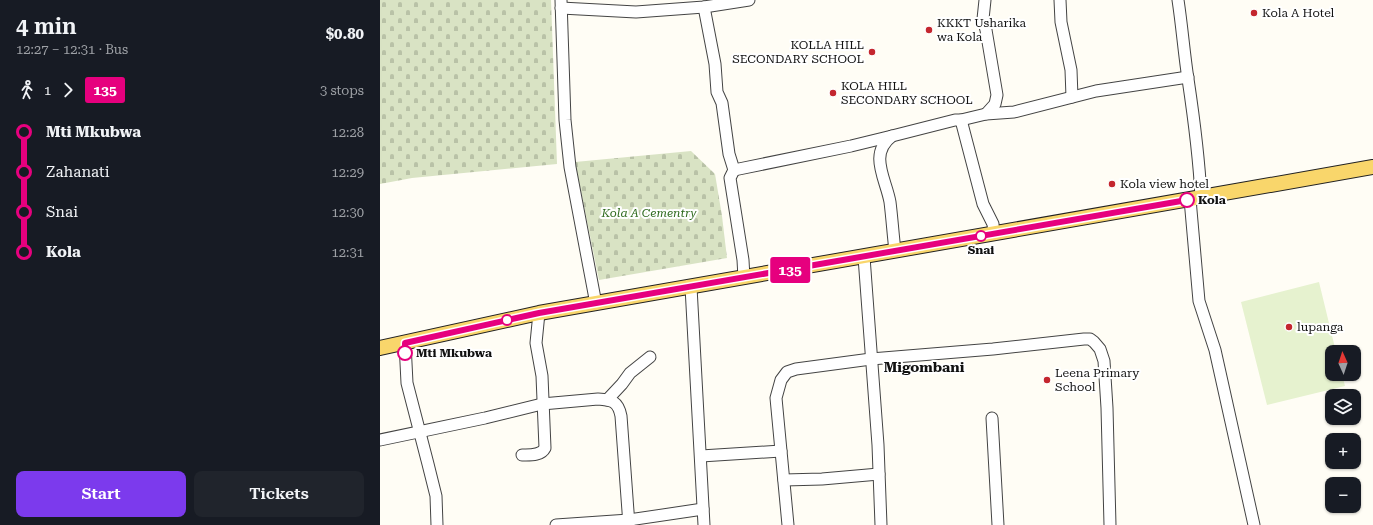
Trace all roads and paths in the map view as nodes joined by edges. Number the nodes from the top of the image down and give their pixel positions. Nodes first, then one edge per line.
1 (749, 0) edge
2 (985, 0) edge
3 (1060, 0) edge
4 (1178, 0) edge
5 (561, 4) edge
6 (697, 5) edge
7 (1188, 78) junction
8 (1072, 97) junction
9 (986, 114) junction
10 (961, 120) junction
11 (892, 136) junction
12 (1373, 167) edge
13 (734, 170) junction
14 (1196, 198) junction
15 (994, 234) junction
16 (895, 251) junction
17 (864, 257) junction
18 (744, 278) junction
19 (691, 287) junction
20 (596, 304) junction
21 (539, 313) junction
22 (405, 343) junction
23 (380, 348) edge
24 (650, 357) dead end
25 (871, 359) junction
26 (607, 400) junction
27 (542, 404) junction
28 (992, 418) dead end
29 (419, 432) junction
30 (380, 440) edge
31 (781, 450) junction
32 (522, 455) dead end
33 (701, 456) junction
34 (879, 474) junction
35 (784, 480) junction
36 (703, 509) junction
37 (629, 522) edge
38 (437, 525) edge
39 (556, 525) edge
40 (704, 525) edge
41 (788, 525) edge
42 (881, 525) edge
43 (998, 525) edge
44 (1110, 525) edge
45 (1254, 525) edge

1 - 6 street
2 - 9 street
3 - 8 street
4 - 7 street
5 - 6 street
5 - 20 street
6 - 13 street
7 - 8 street
7 - 14 street
8 - 9 street
9 - 10 street
10 - 11 street
10 - 15 street
11 - 13 street
11 - 16 street
12 - 14 main road
13 - 18 street
14 - 15 main road
14 - 45 street
15 - 16 main road
16 - 17 main road
17 - 18 main road
17 - 25 street
18 - 19 main road
19 - 20 main road
19 - 33 street
20 - 21 main road
21 - 22 main road
21 - 27 street
22 - 23 main road
22 - 29 street
24 - 26 street
25 - 31 street
25 - 34 street
25 - 44 street
26 - 27 street
26 - 37 street
27 - 29 street
27 - 32 street
28 - 43 street
29 - 30 street
29 - 38 street
31 - 33 street
31 - 35 street
33 - 36 street
34 - 35 street
34 - 42 street
35 - 41 street
36 - 37 street
36 - 40 street
37 - 39 street

